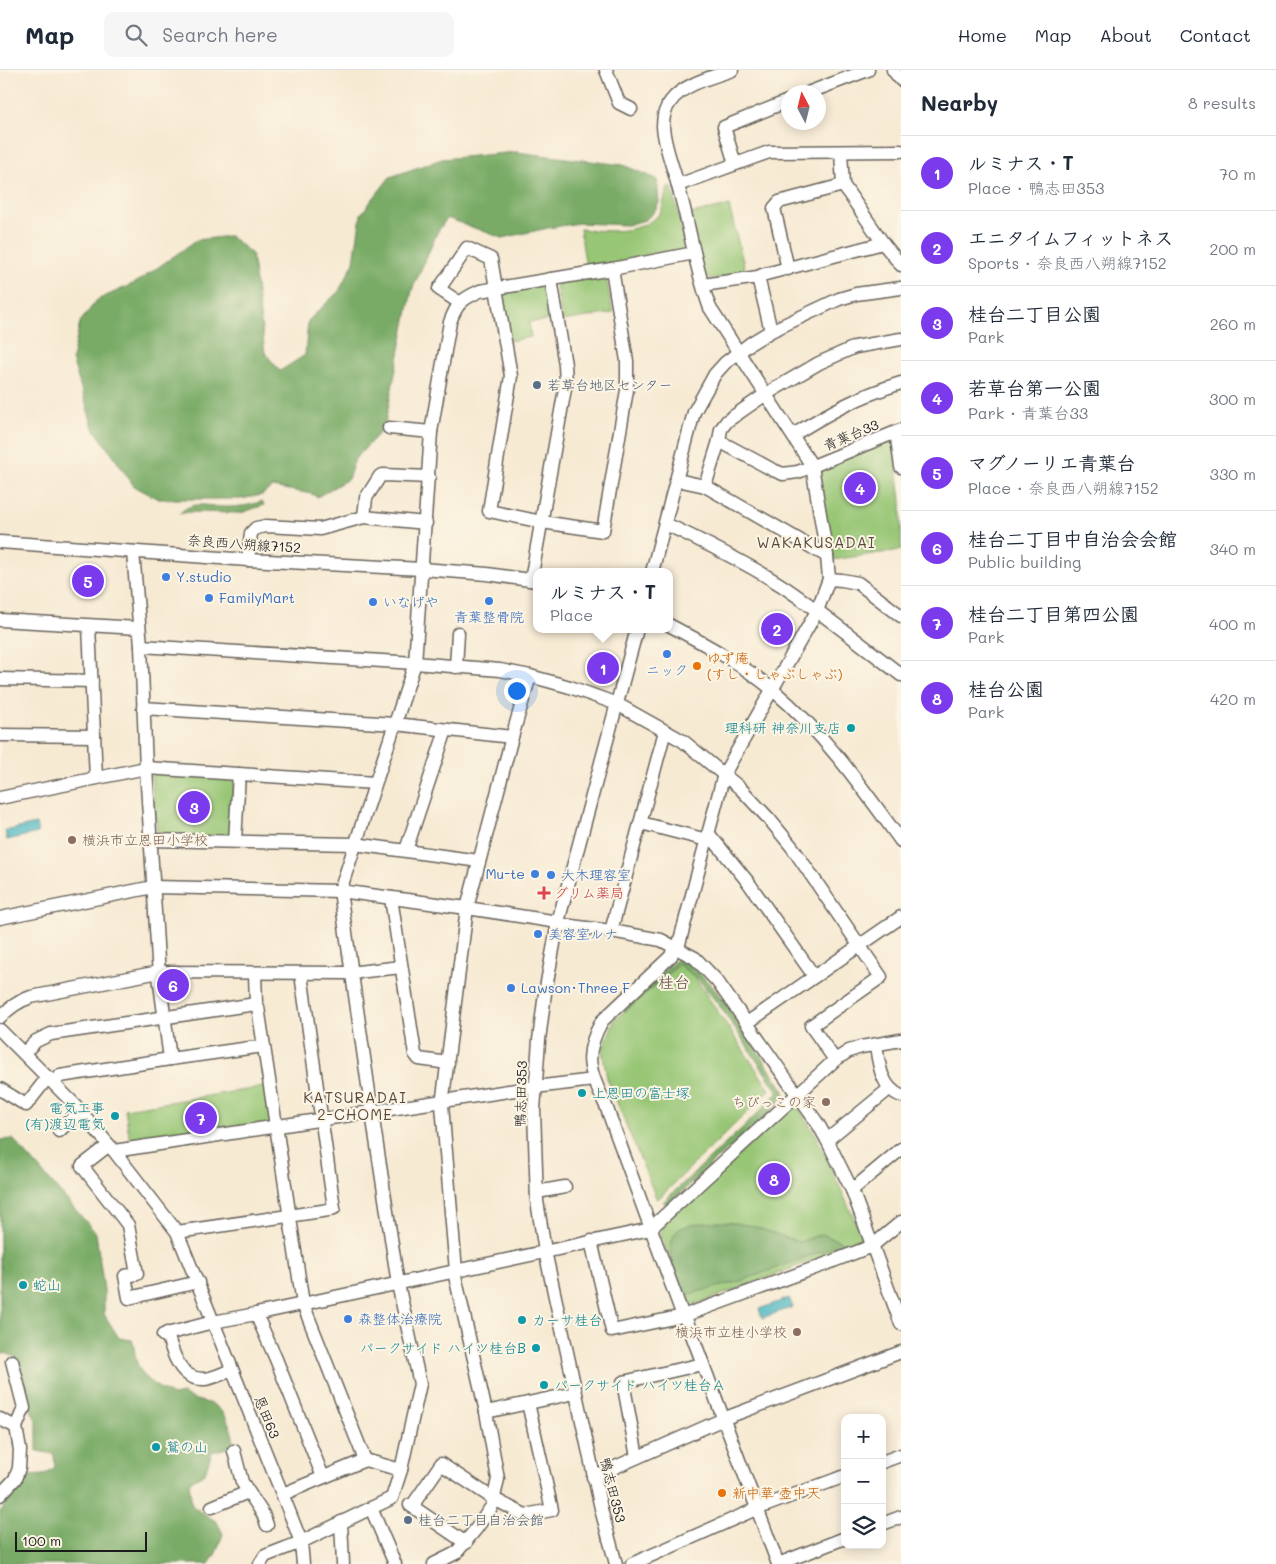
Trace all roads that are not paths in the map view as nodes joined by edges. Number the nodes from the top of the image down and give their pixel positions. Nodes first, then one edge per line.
1 (606, 70) edge
2 (732, 70) edge
3 (868, 70) edge
4 (893, 70) edge
5 (901, 80) edge
6 (826, 86) edge
7 (781, 104) edge
8 (632, 109) dead end
9 (840, 152) junction
10 (899, 155) edge
11 (735, 164) junction
12 (678, 185) junction
13 (843, 185) junction
14 (883, 243) junction
15 (694, 253) junction
16 (901, 265) edge
17 (612, 269) junction
18 (788, 269) junction
19 (758, 277) junction
20 (551, 279) junction
21 (703, 285) junction
22 (901, 288) edge
23 (496, 289) junction
24 (460, 303) junction
25 (771, 331) junction
26 (901, 339) edge
27 (738, 352) junction
28 (901, 383) edge
29 (766, 394) junction
30 (389, 428) dead end
31 (899, 431) edge
32 (432, 432) junction
33 (793, 435) junction
34 (719, 441) junction
35 (812, 466) junction
36 (901, 467) edge
37 (429, 477) junction
38 (677, 480) junction
39 (705, 486) junction
40 (364, 517) junction
41 (426, 522) junction
42 (542, 522) junction
43 (666, 524) junction
44 (0, 542) edge
45 (133, 552) junction
46 (827, 556) junction
47 (248, 560) junction
48 (536, 568) edge
49 (653, 568) edge
50 (422, 569) junction
51 (829, 579) junction
52 (533, 581) edge
53 (818, 611) junction
54 (901, 616) edge
55 (0, 620) edge
56 (0, 624) edge
57 (89, 626) junction
58 (673, 627) edge
59 (138, 628) junction
60 (458, 633) dead end
61 (636, 633) edge
62 (141, 646) junction
63 (415, 663) junction
64 (456, 667) junction
65 (901, 675) edge
66 (530, 676) junction
67 (0, 679) edge
68 (92, 681) junction
69 (772, 689) junction
70 (617, 704) junction
71 (143, 708) junction
72 (396, 724) junction
73 (446, 730) junction
74 (665, 731) junction
75 (0, 735) edge
76 (94, 736) junction
77 (512, 737) junction
78 (146, 768) junction
79 (239, 774) junction
80 (724, 774) junction
81 (96, 778) junction
82 (375, 783) junction
83 (0, 798) edge
84 (641, 823) junction
85 (708, 836) junction
86 (150, 840) junction
87 (901, 841) edge
88 (235, 842) junction
89 (356, 844) junction
90 (406, 850) junction
91 (479, 861) junction
92 (153, 887) junction
93 (340, 892) junction
94 (391, 898) junction
95 (467, 908) junction
96 (901, 916) edge
97 (0, 918) edge
98 (558, 922) junction
99 (611, 931) junction
100 (674, 946) junction
101 (859, 946) junction
102 (401, 967) junction
103 (159, 972) junction
104 (255, 973) junction
105 (351, 973) junction
106 (301, 974) junction
107 (814, 976) junction
108 (256, 1004) junction
109 (0, 1017) edge
110 (164, 1017) junction
111 (747, 1023) junction
112 (0, 1030) edge
113 (901, 1040) edge
114 (264, 1046) junction
115 (876, 1046) junction
116 (24, 1053) junction
117 (170, 1059) junction
118 (835, 1060) junction
119 (448, 1063) junction
120 (51, 1079) junction
121 (594, 1080) junction
122 (535, 1087) junction
123 (0, 1089) edge
124 (889, 1089) junction
125 (797, 1094) junction
126 (901, 1096) edge
127 (443, 1101) junction
128 (80, 1110) junction
129 (372, 1113) junction
130 (322, 1120) junction
131 (61, 1125) dead end
132 (276, 1126) junction
133 (827, 1140) junction
134 (111, 1148) junction
135 (901, 1149) edge
136 (565, 1187) dead end
137 (852, 1190) junction
138 (537, 1192) junction
139 (290, 1216) junction
140 (901, 1222) edge
141 (651, 1228) junction
142 (177, 1232) junction
143 (591, 1241) junction
144 (872, 1246) junction
145 (545, 1251) junction
146 (456, 1272) junction
147 (198, 1282) junction
148 (398, 1284) junction
149 (303, 1304) junction
150 (256, 1314) junction
151 (683, 1316) junction
152 (213, 1322) junction
153 (901, 1324) edge
154 (901, 1352) edge
155 (12, 1361) dead end
156 (703, 1364) junction
157 (232, 1370) junction
158 (575, 1393) junction
159 (528, 1403) junction
160 (486, 1412) junction
161 (0, 1419) edge
162 (723, 1420) junction
163 (16, 1427) junction
164 (234, 1451) dead end
165 (901, 1455) edge
166 (638, 1457) junction
167 (365, 1460) junction
168 (886, 1461) edge
169 (401, 1470) junction
170 (323, 1477) junction
171 (593, 1477) junction
172 (841, 1477) edge
173 (3, 1488) edge
174 (248, 1492) junction
175 (283, 1494) junction
176 (494, 1499) junction
177 (212, 1507) dead end
178 (371, 1508) junction
179 (756, 1509) junction
180 (901, 1517) edge
181 (341, 1522) junction
182 (886, 1523) edge
183 (267, 1525) dead end
184 (841, 1540) edge
185 (301, 1542) junction
186 (466, 1543) junction
187 (440, 1563) edge
188 (260, 1564) edge
189 (303, 1564) edge
190 (343, 1564) edge
191 (396, 1564) edge
192 (616, 1564) edge
193 (632, 1564) edge
194 (778, 1564) edge

1 - 8 street
2 - 12 street
3 - 6 street
4 - 5 street
7 - 11 street
9 - 10 street
9 - 11 street
9 - 13 street
11 - 12 street
12 - 15 street
13 - 14 street
13 - 18 street
14 - 16 street
14 - 18 street
15 - 17 street
15 - 21 street
17 - 20 street
17 - 42 street
18 - 19 street
19 - 21 street
19 - 25 street
20 - 23 street
20 - 42 street
21 - 27 street
22 - 25 street
23 - 24 street
23 - 24 street
23 - 42 street
24 - 32 street
25 - 27 street
26 - 29 street
27 - 29 street
27 - 38 street
28 - 33 street
29 - 33 street
29 - 34 street
30 - 32 street
31 - 35 street, 青葉台33
31 - 36 street
32 - 37 street
33 - 35 street
34 - 35 street, 青葉台33
34 - 39 street
35 - 46 street
37 - 40 street
37 - 41 street
38 - 39 street
38 - 43 street
39 - 46 street
40 - 41 street
40 - 47 street
41 - 50 street
42 - 48 street
43 - 49 street
43 - 53 street
44 - 45 street, 奈良西八朔線7152
45 - 47 street, 奈良西八朔線7152
45 - 59 street
46 - 51 street
47 - 50 street, 奈良西八朔線7152
50 - 52 street, 奈良西八朔線7152
50 - 63 street
51 - 53 street
51 - 54 street
53 - 65 street
53 - 69 street
55 - 56 street
55 - 57 street
57 - 59 street
57 - 68 street
58 - 69 street
59 - 62 street
60 - 64 street
61 - 70 street, 鴨志田353 / 鴨志田353
62 - 63 street
62 - 71 street
63 - 64 street
63 - 72 street
64 - 66 street
66 - 70 street
66 - 77 street
67 - 68 street
68 - 76 street
69 - 80 street
69 - 87 street
70 - 74 street
70 - 98 street, 鴨志田353 / 鴨志田353
71 - 72 street
71 - 78 street
72 - 73 street
72 - 82 street
73 - 77 street
73 - 90 street
74 - 80 street
74 - 84 street
75 - 76 street
76 - 81 street
77 - 91 street
78 - 79 street
78 - 81 street
78 - 86 street
79 - 82 street
79 - 88 street
80 - 85 street
80 - 101 street
81 - 83 street
82 - 89 street
84 - 85 street
84 - 99 street
85 - 100 street
85 - 107 street
86 - 88 street
86 - 92 street
88 - 89 street
89 - 90 street
89 - 93 street
90 - 91 street
91 - 95 street
92 - 93 street
92 - 97 street
92 - 103 street
93 - 94 street
93 - 105 street
94 - 95 street
94 - 102 street
95 - 98 street
95 - 119 street
96 - 101 street
98 - 99 street
98 - 122 street, 鴨志田353 / 鴨志田353
99 - 100 street
100 - 111 street
100 - 121 street
101 - 107 street
101 - 118 street
102 - 105 street
102 - 119 street
103 - 104 street
103 - 109 street
103 - 110 street
104 - 106 street
104 - 108 street
105 - 106 street
105 - 129 street
106 - 130 street
107 - 111 street
108 - 110 street
108 - 114 street
110 - 116 street
110 - 117 street
111 - 125 street
112 - 116 street, 恩田63
113 - 115 street
114 - 117 street
114 - 132 street
115 - 118 street
115 - 124 street
116 - 120 street, 恩田63
117 - 120 street
118 - 125 street
119 - 127 street
120 - 123 street
120 - 128 street, 恩田63
121 - 122 street
121 - 141 street
122 - 127 street
122 - 138 street, 鴨志田353 / 鴨志田353
124 - 126 street
124 - 133 street
125 - 133 street
125 - 141 street
127 - 129 street
127 - 146 street
128 - 131 street
128 - 134 street, 恩田63
129 - 130 street
129 - 148 street
130 - 132 street
130 - 139 street
132 - 134 street
132 - 139 street
133 - 137 street
134 - 142 street, 恩田63
134 - 147 street
135 - 137 street
136 - 138 street
137 - 144 street
138 - 145 street, 鴨志田353 / 鴨志田353
139 - 142 street
139 - 149 street
140 - 144 street
141 - 143 street
141 - 151 street
142 - 147 street, 恩田63
143 - 145 street
143 - 151 street
144 - 151 street
144 - 153 street
145 - 146 street
145 - 158 street, 鴨志田353 / 鴨志田353
146 - 148 street
146 - 160 street
147 - 152 street, 恩田63 / 恩田63
148 - 149 street
148 - 169 street
149 - 150 street
149 - 167 street
150 - 152 street
150 - 170 street
151 - 156 street
152 - 157 street, 恩田63 / 恩田63
152 - 157 street
154 - 162 street
155 - 163 street
156 - 162 street
156 - 166 street
157 - 175 street, 恩田63 / 恩田63
158 - 159 street
158 - 171 street, 鴨志田353 / 鴨志田353
159 - 160 street
159 - 176 street
160 - 176 street
161 - 163 street
162 - 166 street
162 - 179 street
163 - 173 street
164 - 174 street
165 - 168 street
166 - 171 street
167 - 169 street
167 - 170 street
169 - 178 street
170 - 175 street
171 - 192 street, 鴨志田353 / 鴨志田353
172 - 179 street
174 - 177 street
174 - 183 street
175 - 185 street, 恩田63 / 恩田63
176 - 186 street
176 - 186 street
178 - 181 street
178 - 191 street
179 - 193 street
179 - 194 street
180 - 182 street
181 - 185 street
181 - 190 street
184 - 194 street
185 - 188 street
185 - 189 street, 恩田63 / 恩田63
186 - 187 street

